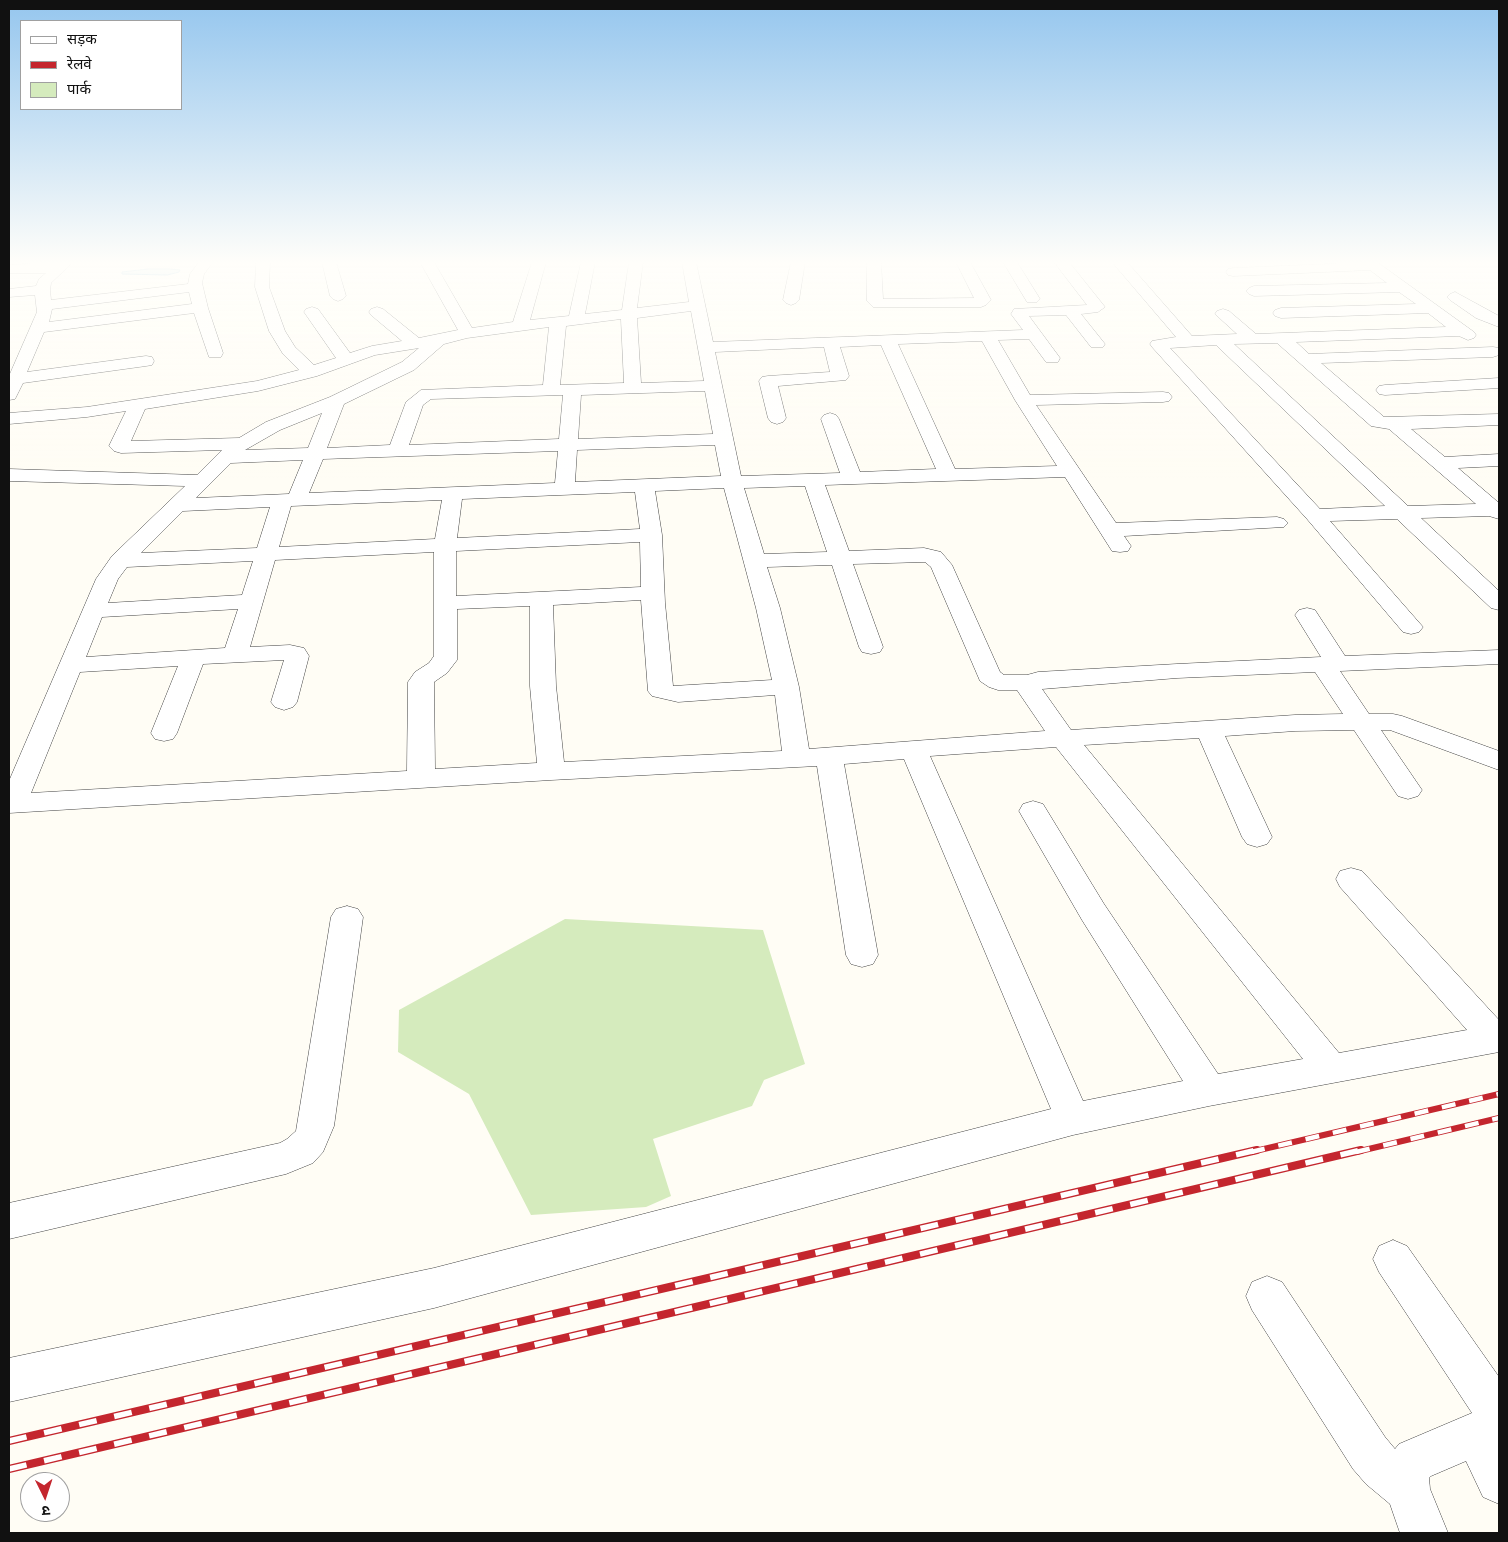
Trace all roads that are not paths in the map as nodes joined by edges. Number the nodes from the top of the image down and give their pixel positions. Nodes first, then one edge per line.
1 (36, 334) edge
2 (209, 334) edge
3 (279, 334) edge
4 (328, 334) edge
5 (404, 334) edge
6 (463, 334) edge
7 (564, 334) edge
8 (630, 334) edge
9 (703, 334) edge
10 (1035, 334) joint
11 (1089, 334) edge
12 (1182, 334) edge
13 (1246, 334) edge
14 (1307, 334) edge
15 (1372, 334) edge
16 (1467, 334) edge
17 (988, 335) junction
18 (1309, 336) junction
19 (1280, 337) junction
20 (1251, 338) junction
21 (442, 339) junction
22 (887, 339) junction
23 (1220, 340) junction
24 (830, 341) junction
25 (1188, 341) junction
26 (414, 342) junction
27 (1097, 344) dead end
28 (706, 347) junction
29 (215, 353) dead end
30 (1496, 354) edge
31 (1052, 358) dead end
32 (1304, 359) junction
33 (346, 360) junction
34 (146, 361) dead end
35 (311, 372) junction
36 (14, 374) edge
37 (196, 380) dead end
38 (1499, 383) edge
39 (712, 386) junction
40 (633, 389) junction
41 (117, 390) dead end
42 (1384, 390) dead end
43 (572, 391) junction
44 (551, 392) junction
45 (9, 395) edge
46 (68, 397) dead end
47 (1163, 397) dead end
48 (1024, 400) junction
49 (336, 401) junction
50 (9, 404) edge
51 (138, 405) junction
52 (9, 418) edge
53 (777, 418) dead end
54 (830, 419) dead end
55 (1499, 419) edge
56 (1394, 424) junction
57 (723, 439) junction
58 (241, 444) junction
59 (567, 444) junction
60 (397, 451) junction
61 (315, 454) junction
62 (225, 457) junction
63 (1499, 460) edge
64 (1440, 463) junction
65 (1071, 471) junction
66 (9, 475) edge
67 (948, 475) junction
68 (852, 478) junction
69 (202, 480) junction
70 (812, 480) junction
71 (732, 482) junction
72 (644, 486) junction
73 (565, 489) junction
74 (453, 493) junction
75 (290, 500) junction
76 (178, 505) junction
77 (1498, 510) edge
78 (1405, 513) junction
79 (1314, 516) junction
80 (1277, 522) dead end
81 (651, 535) junction
82 (446, 544) junction
83 (266, 554) junction
84 (838, 557) junction
85 (120, 561) junction
86 (755, 561) junction
87 (653, 593) junction
88 (540, 599) junction
89 (253, 601) junction
90 (1499, 603) edge
91 (445, 604) junction
92 (94, 611) junction
93 (1307, 615) dead end
94 (1411, 627) dead end
95 (871, 647) dead end
96 (235, 655) junction
97 (194, 657) junction
98 (1499, 657) edge
99 (1330, 664) junction
100 (70, 665) junction
101 (1030, 683) junction
102 (786, 687) junction
103 (284, 702) dead end
104 (1361, 722) junction
105 (1209, 729) junction
106 (164, 733) dead end
107 (1064, 739) junction
108 (914, 750) junction
109 (829, 756) junction
110 (797, 759) junction
111 (1499, 761) edge
112 (551, 771) junction
113 (421, 779) junction
114 (1408, 790) dead end
115 (11, 804) edge
116 (1033, 811) dead end
117 (1257, 837) dead end
118 (1352, 880) dead end
119 (347, 917) dead end
120 (862, 955) dead end
121 (1497, 1038) edge
122 (1331, 1068) junction
123 (1209, 1091) junction
124 (1072, 1119) junction
125 (9, 1221) edge
126 (1393, 1259) dead end
127 (1267, 1296) dead end
128 (9, 1380) edge
129 (1492, 1426) edge
130 (1499, 1481) edge
131 (1407, 1489) junction
132 (1424, 1533) edge

1 - 36 street
2 - 29 street
3 - 35 street
4 - 33 street
5 - 26 street
6 - 21 street
7 - 44 street
8 - 40 street
9 - 28 street
10 - 17 street
10 - 31 street
11 - 27 street
12 - 25 street
13 - 20 street
14 - 18 street
15 - 18 street
16 - 30 street
17 - 22 street
17 - 48 street
18 - 19 street
19 - 20 street
19 - 32 street
20 - 23 street
21 - 26 street
21 - 49 street
22 - 24 street
22 - 67 street
23 - 25 street
23 - 78 street
24 - 28 street
24 - 53 street
25 - 79 street
26 - 33 street
28 - 39 street
30 - 32 street
32 - 56 street
33 - 35 street
34 - 36 street
35 - 51 street
36 - 45 street
37 - 41 street
38 - 42 street
39 - 40 street
39 - 57 street
40 - 43 street
43 - 44 street
43 - 59 street
44 - 60 street
46 - 50 street
47 - 48 street
48 - 65 street
49 - 58 street
49 - 61 street
51 - 52 street
51 - 58 street
54 - 68 street
55 - 56 street
56 - 64 street
57 - 59 street
57 - 71 street
58 - 62 street
59 - 60 street
59 - 73 street
60 - 61 street
61 - 62 street
61 - 75 street
62 - 69 street
63 - 64 street
64 - 77 street
65 - 67 street
65 - 80 street
66 - 69 street
67 - 68 street
68 - 70 street
69 - 76 street
70 - 71 street
70 - 84 street
71 - 72 street
71 - 86 street
72 - 73 street
72 - 81 street
73 - 74 street
74 - 75 street
74 - 82 street
75 - 76 street
75 - 83 street
76 - 85 street
77 - 78 street
78 - 79 street
78 - 90 street
79 - 94 street
81 - 82 street
81 - 87 street
82 - 83 street
82 - 91 street
83 - 85 street
83 - 89 street
84 - 86 street
84 - 95 street
84 - 101 street
85 - 92 street
86 - 102 street
87 - 88 street
87 - 102 street
88 - 91 street
88 - 112 street
89 - 92 street
89 - 96 street
91 - 113 street
92 - 100 street
93 - 99 street
96 - 97 street
96 - 103 street
97 - 100 street
97 - 106 street
98 - 99 street
99 - 101 street
99 - 104 street
100 - 115 street
101 - 107 street
102 - 110 street
104 - 105 street
104 - 111 street
104 - 114 street
105 - 107 street
105 - 117 street
107 - 108 street
107 - 122 street
108 - 109 street
108 - 124 street
109 - 110 street
109 - 120 street
110 - 112 street
112 - 113 street
113 - 115 street
116 - 123 street
118 - 121 street
119 - 125 street
121 - 122 street
122 - 123 street
123 - 124 street
124 - 128 street
126 - 129 street
127 - 131 street
129 - 130 street
129 - 131 street
131 - 132 street

